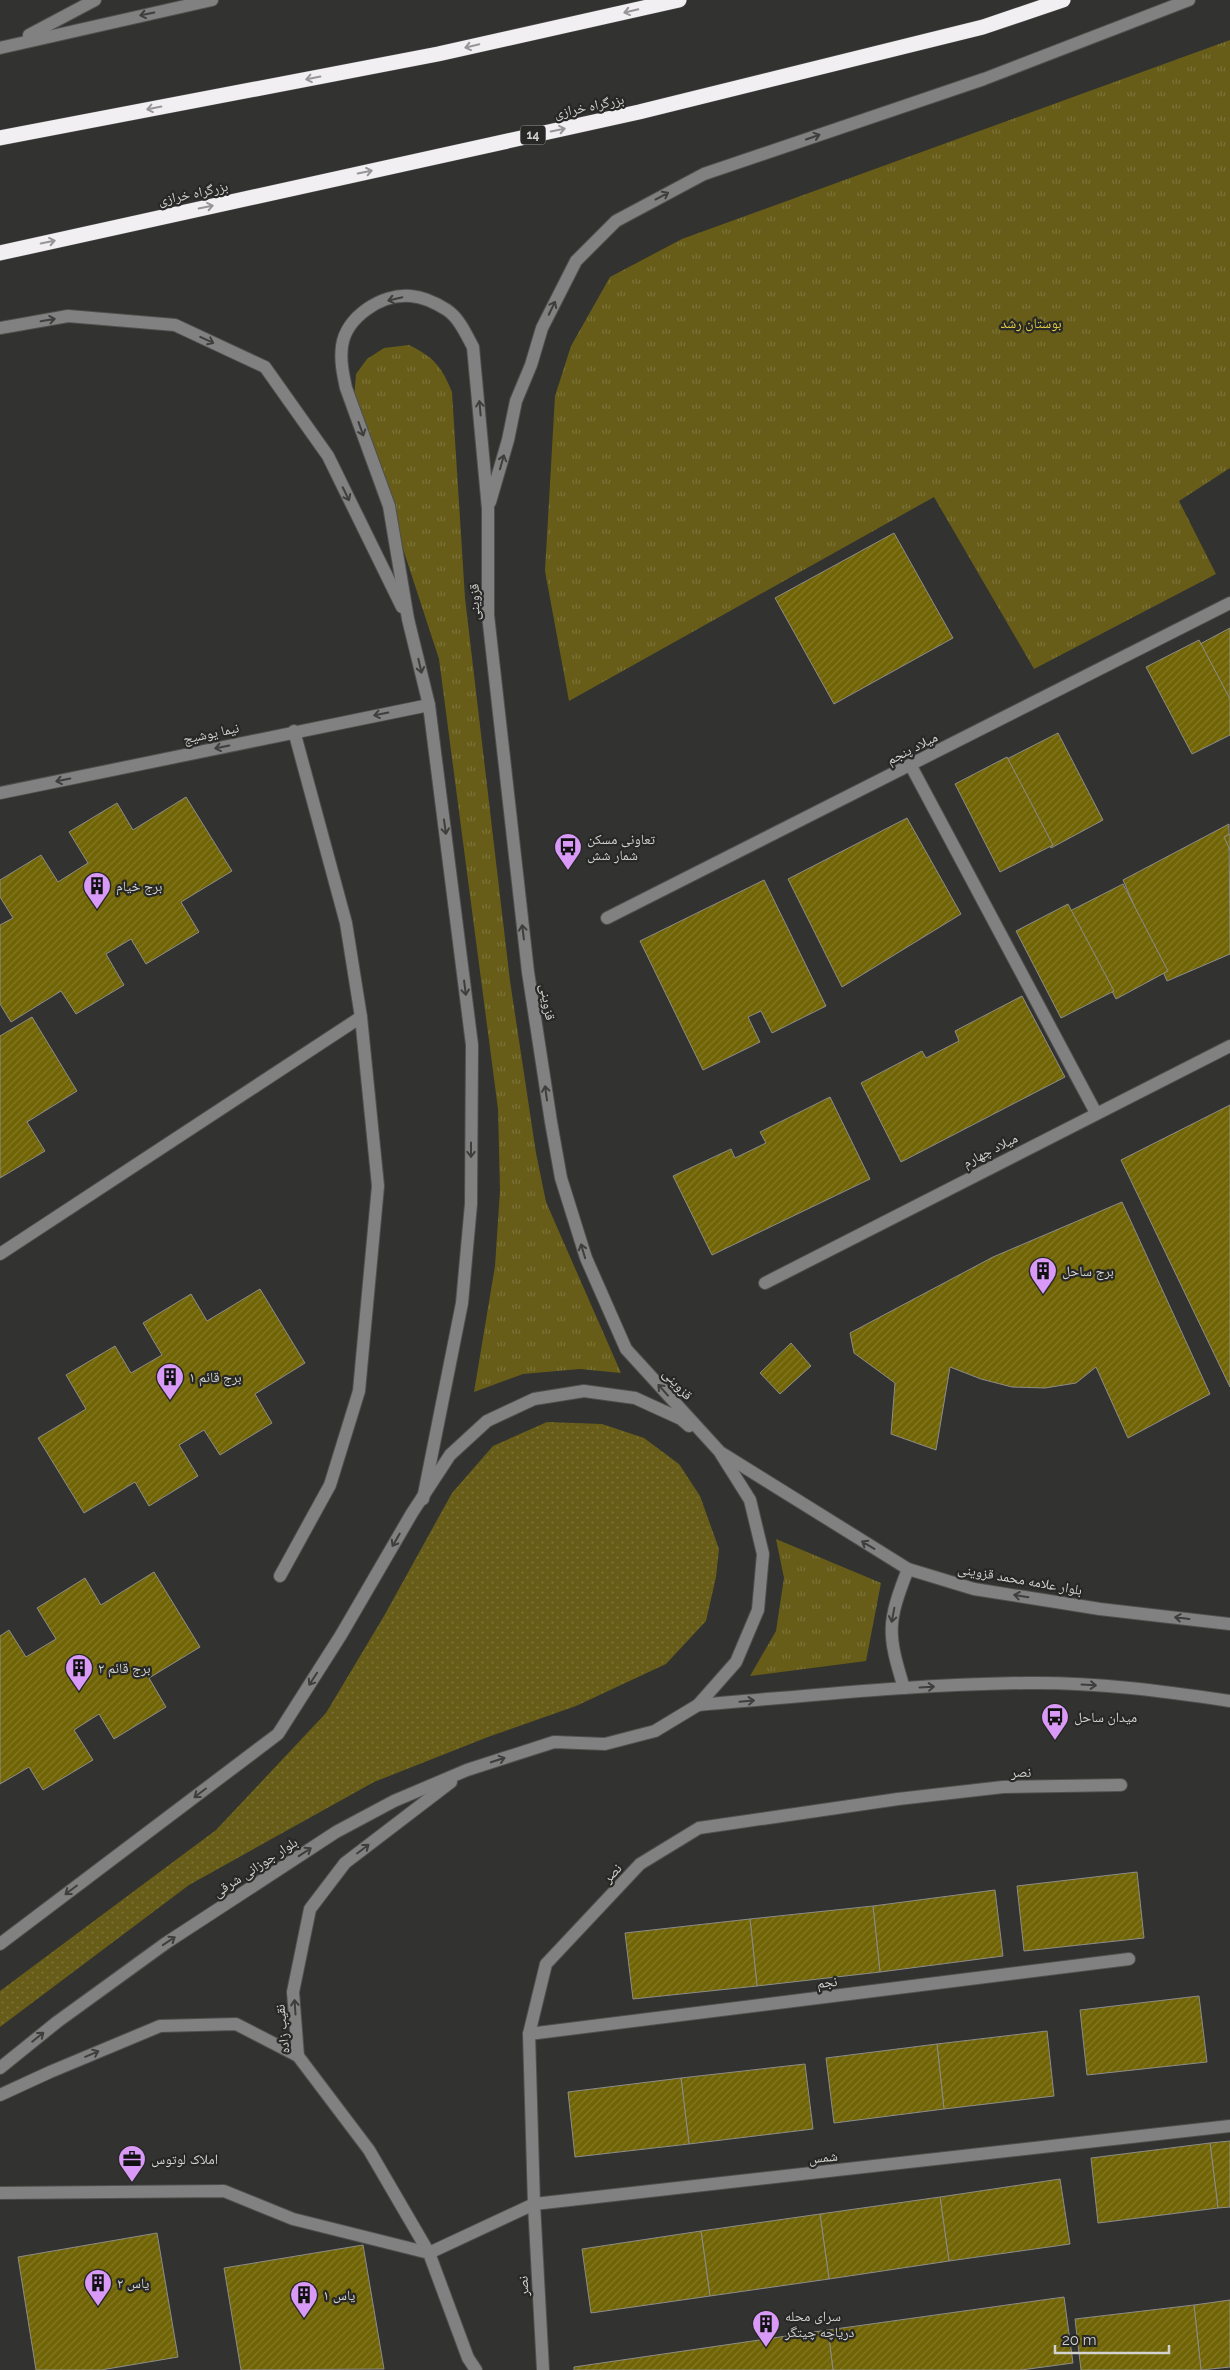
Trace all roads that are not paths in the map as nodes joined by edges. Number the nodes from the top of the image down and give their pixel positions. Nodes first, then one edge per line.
1 (95, 0) edge
2 (212, 0) edge
3 (679, 0) edge
4 (1062, 0) edge
5 (1189, 0) edge
6 (16, 42) junction
7 (0, 48) edge
8 (0, 138) edge
9 (0, 253) edge
10 (0, 328) edge
11 (488, 509) junction
12 (1230, 603) edge
13 (408, 619) junction
14 (429, 705) junction
15 (294, 732) junction
16 (911, 766) junction
17 (0, 793) edge
18 (607, 918) dead end
19 (361, 1016) junction
20 (1230, 1046) edge
21 (1096, 1113) junction
22 (0, 1254) edge
23 (765, 1283) dead end
24 (720, 1452) junction
25 (423, 1499) junction
26 (908, 1569) junction
27 (280, 1576) dead end
28 (1230, 1624) edge
29 (904, 1688) junction
30 (1230, 1700) edge
31 (698, 1705) junction
32 (467, 1770) junction
33 (1121, 1785) dead end
34 (0, 1944) edge
35 (1129, 1959) dead end
36 (529, 2034) junction
37 (298, 2056) junction
38 (0, 2068) edge
39 (0, 2096) edge
40 (1230, 2126) edge
41 (0, 2193) edge
42 (534, 2204) junction
43 (429, 2253) junction
44 (476, 2370) edge
45 (542, 2370) edge

1 - 6 street
2 -> 6 street
3 -> 8 highway
9 -> 4 highway, بزرگراه خرازی / 14
11 -> 5 street
6 - 7 street
10 -> 13 street
11 -> 13 street
24 -> 11 street, قزوینی
12 - 16 street, میلاد پنجم
13 -> 14 street
14 -> 15 street, نیما یوشیج
14 -> 25 street
15 -> 17 street, نیما یوشیج
15 - 19 street
16 - 18 street, میلاد پنجم
16 - 21 street
19 - 22 street
19 - 27 street
20 - 21 street, میلاد چهارم
21 - 23 street, میلاد چهارم
24 - 25 street
26 -> 24 street, بلوار علامه محمد قزوینی
24 - 31 street
25 -> 34 street
28 -> 26 street, بلوار علامه محمد قزوینی
26 -> 29 street
29 -> 30 street
31 -> 29 street
32 -> 31 street, بلوار جوزانی شرقی
37 -> 32 street, نقیب زاده
38 -> 32 street, بلوار جوزانی شرقی
33 - 36 street, نصر
35 - 36 street, نجم
36 - 42 street, نصر
39 -> 37 street
37 - 43 street, نقیب زاده
40 - 42 street, شمس
41 - 43 street
42 - 43 street, شمس
42 - 45 street, نصر
43 - 44 street, نقیب زاده

